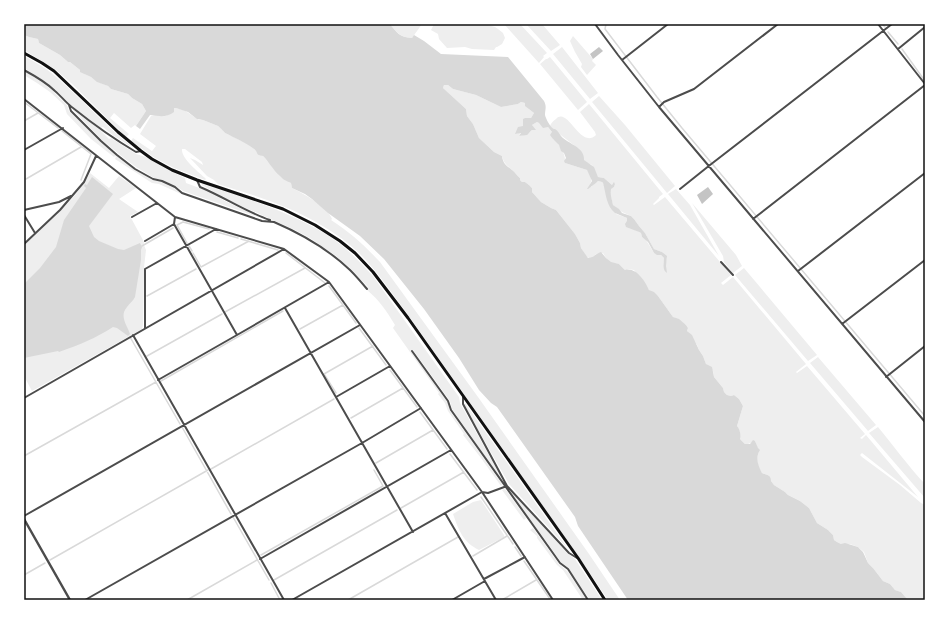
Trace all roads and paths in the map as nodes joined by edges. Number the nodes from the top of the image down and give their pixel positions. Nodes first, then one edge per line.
1 (597, 24) edge
2 (668, 24) edge
3 (778, 24) edge
4 (878, 24) edge
5 (892, 24) edge
6 (925, 27) edge
7 (884, 31) junction
8 (898, 49) junction
9 (24, 53) edge
10 (623, 59) junction
11 (24, 70) edge
12 (925, 85) edge
13 (24, 99) edge
14 (69, 105) junction
15 (660, 106) junction
16 (63, 128) junction
17 (24, 150) edge
18 (141, 151) junction
19 (96, 156) junction
20 (710, 165) junction
21 (925, 173) edge
22 (197, 180) junction
23 (680, 189) dead end
24 (73, 195) junction
25 (157, 203) junction
26 (24, 210) edge
27 (24, 215) edge
28 (132, 217) dead end
29 (175, 217) junction
30 (754, 218) junction
31 (274, 222) junction
32 (174, 224) junction
33 (217, 229) junction
34 (35, 233) junction
35 (145, 241) dead end
36 (24, 244) edge
37 (186, 246) junction
38 (284, 249) junction
39 (925, 260) edge
40 (721, 262) dead end
41 (798, 271) junction
42 (733, 275) dead end
43 (329, 282) junction
44 (367, 289) dead end
45 (211, 291) junction
46 (285, 308) junction
47 (842, 324) junction
48 (360, 325) junction
49 (145, 328) junction
50 (236, 335) junction
51 (132, 336) junction
52 (925, 346) edge
53 (412, 351) dead end
54 (310, 352) junction
55 (390, 366) junction
56 (887, 377) junction
57 (158, 380) junction
58 (336, 397) junction
59 (463, 397) junction
60 (24, 398) edge
61 (421, 408) junction
62 (925, 422) edge
63 (184, 425) junction
64 (362, 443) junction
65 (451, 450) junction
66 (506, 486) junction
67 (387, 487) junction
68 (482, 492) junction
69 (445, 513) junction
70 (235, 514) junction
71 (24, 518) edge
72 (413, 532) junction
73 (525, 557) junction
74 (578, 558) junction
75 (260, 559) junction
76 (485, 580) junction
77 (70, 600) edge
78 (85, 600) edge
79 (284, 600) edge
80 (292, 600) edge
81 (452, 600) edge
82 (496, 600) edge
83 (553, 600) edge
84 (588, 600) edge
85 (605, 600) edge

1 - 10 street
2 - 10 street
3 - 15 street
4 - 7 street
5 - 7 street
6 - 8 street
7 - 8 street
7 - 20 street
8 - 12 street
9 - 18 main road
10 - 15 street
11 - 14 street
12 - 30 street
13 - 16 street
14 - 18 street
14 - 31 street
15 - 20 street
16 - 17 street
16 - 19 street
18 - 22 main road
19 - 24 street
19 - 25 street
20 - 23 street
20 - 30 street
21 - 41 street
22 - 31 street
22 - 59 main road
24 - 26 street
24 - 34 street
25 - 28 street
25 - 29 street
27 - 34 street
29 - 32 street
29 - 33 street
30 - 41 street
31 - 44 street
32 - 35 street
32 - 37 street
33 - 37 street
33 - 38 street
34 - 36 street
37 - 45 street
37 - 49 street
38 - 43 street
38 - 45 street
39 - 47 street
40 - 42 street
41 - 47 street
43 - 46 street
43 - 48 street
45 - 49 street
45 - 50 street
46 - 50 street
46 - 54 street
47 - 56 street
48 - 54 street
48 - 55 street
49 - 51 street
50 - 57 street
51 - 57 street
51 - 60 street
52 - 56 street
53 - 66 street
54 - 58 street
54 - 63 street
55 - 58 street
55 - 61 street
56 - 62 street
57 - 63 street
58 - 64 street
59 - 66 street
59 - 74 main road
61 - 64 street
61 - 65 street
63 - 70 street
63 - 71 street
64 - 67 street
64 - 70 street
65 - 67 street
65 - 68 street
66 - 68 street
66 - 74 street
66 - 84 street
67 - 72 street
67 - 75 street
68 - 69 street
68 - 73 street
69 - 72 street
69 - 76 street
70 - 75 street
70 - 78 street
71 - 77 street
72 - 80 street
73 - 76 street
73 - 83 street
74 - 85 main road
75 - 79 street
76 - 81 street
76 - 82 street

